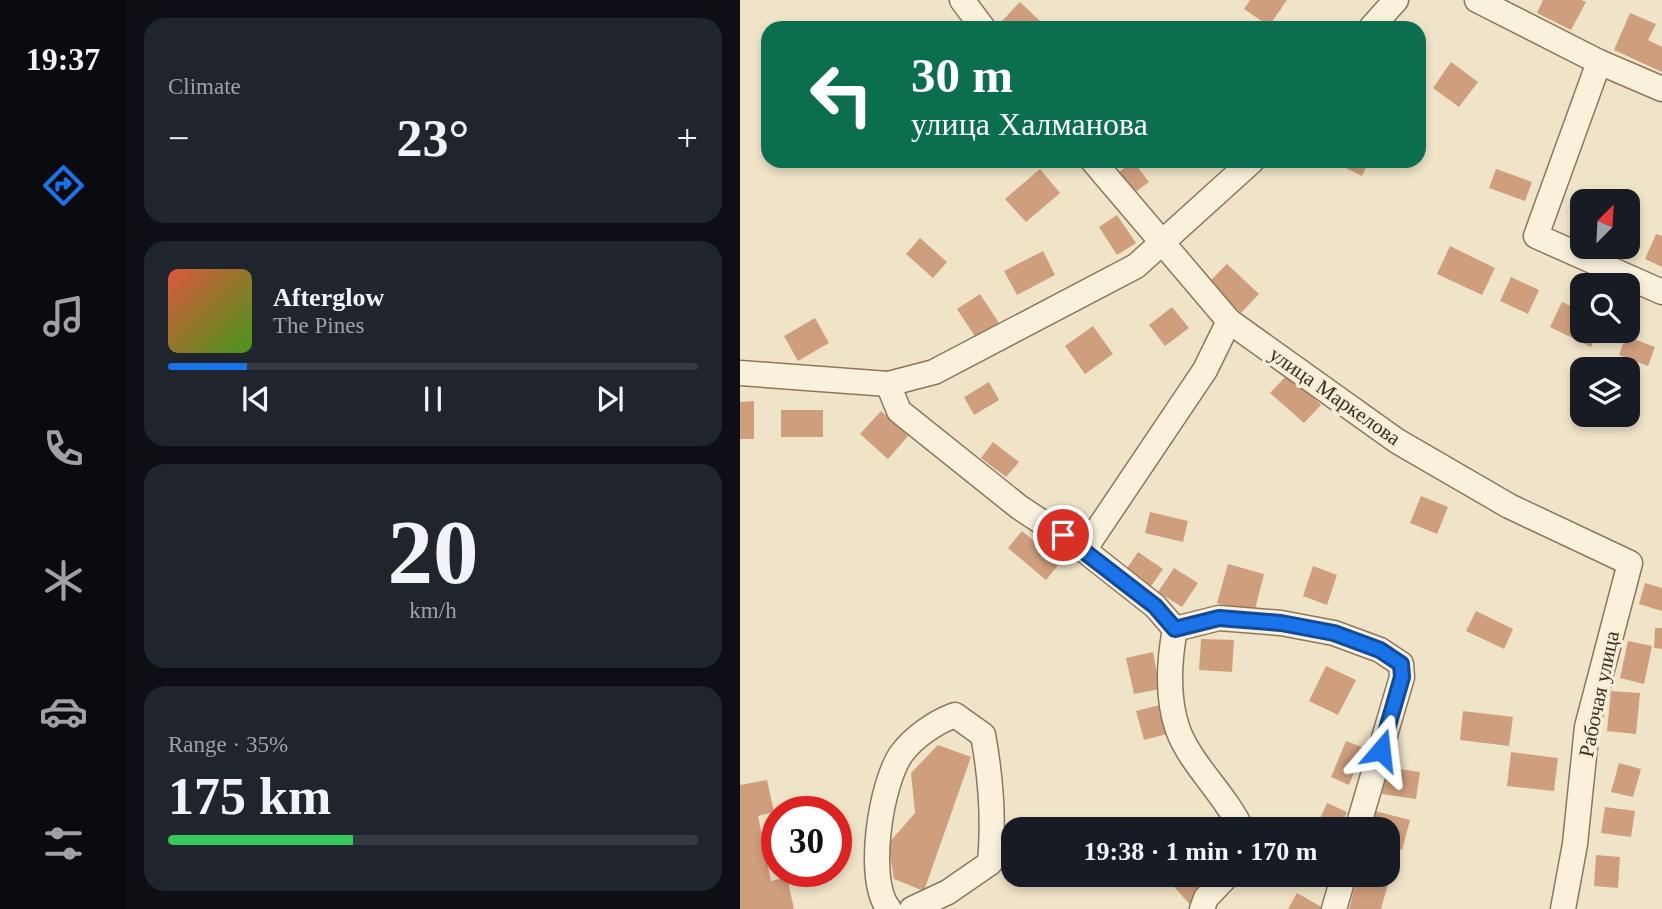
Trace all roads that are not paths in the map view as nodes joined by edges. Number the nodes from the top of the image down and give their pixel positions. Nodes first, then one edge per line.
1 (962, 0) edge
2 (1396, 0) edge
3 (1477, 0) edge
4 (978, 21) edge
5 (1377, 21) edge
6 (1599, 62) junction
7 (1662, 89) edge
8 (1098, 168) edge
9 (1244, 168) edge
10 (1161, 244) junction
11 (1662, 292) edge
12 (1229, 321) junction
13 (740, 373) edge
14 (888, 384) junction
15 (1084, 550) junction
16 (1630, 564) joint
17 (1175, 629) junction
18 (1236, 817) edge
19 (1361, 817) edge
20 (1217, 887) edge
21 (1340, 887) edge
22 (889, 909) edge
23 (912, 909) edge
24 (1202, 909) edge
25 (1334, 909) edge
26 (1563, 909) edge

1 - 4 street
2 - 5 street
3 - 6 street
6 - 7 street
6 - 11 street
8 - 10 street, улица Маркелова
9 - 10 street
10 - 12 street, улица Маркелова
10 - 14 street
12 - 15 street
12 - 16 street, улица Маркелова
13 - 14 street
14 - 15 street
15 - 17 street
16 - 26 street, Рабочая улица
17 - 18 street
17 - 19 street
20 - 24 street
21 - 25 street
22 - 23 street

